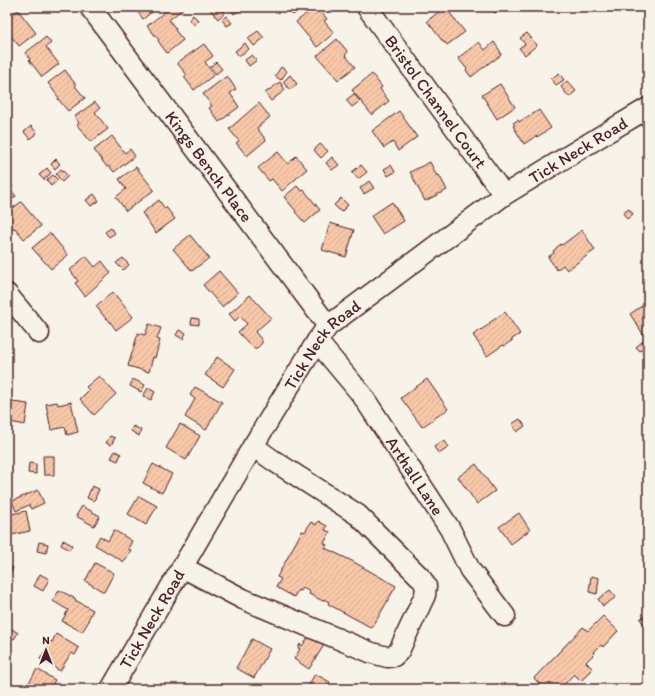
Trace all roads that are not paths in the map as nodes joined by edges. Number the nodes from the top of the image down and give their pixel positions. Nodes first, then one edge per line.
1 (90, 7) edge
2 (367, 7) edge
3 (648, 108) edge
4 (504, 195) junction
5 (7, 294) edge
6 (39, 333) dead end
7 (323, 333) junction
8 (253, 446) junction
9 (182, 567) junction
10 (505, 616) dead end
11 (111, 689) edge

1 - 7 street, Kings Bench Place
2 - 4 street, Bristol Channel Court
3 - 4 street, Tick Neck Road
4 - 7 street, Tick Neck Road
5 - 6 street
7 - 8 street, Tick Neck Road
7 - 10 street, Arthall Lane
8 - 9 street, Tick Neck Road
8 - 9 street
9 - 11 street, Tick Neck Road

